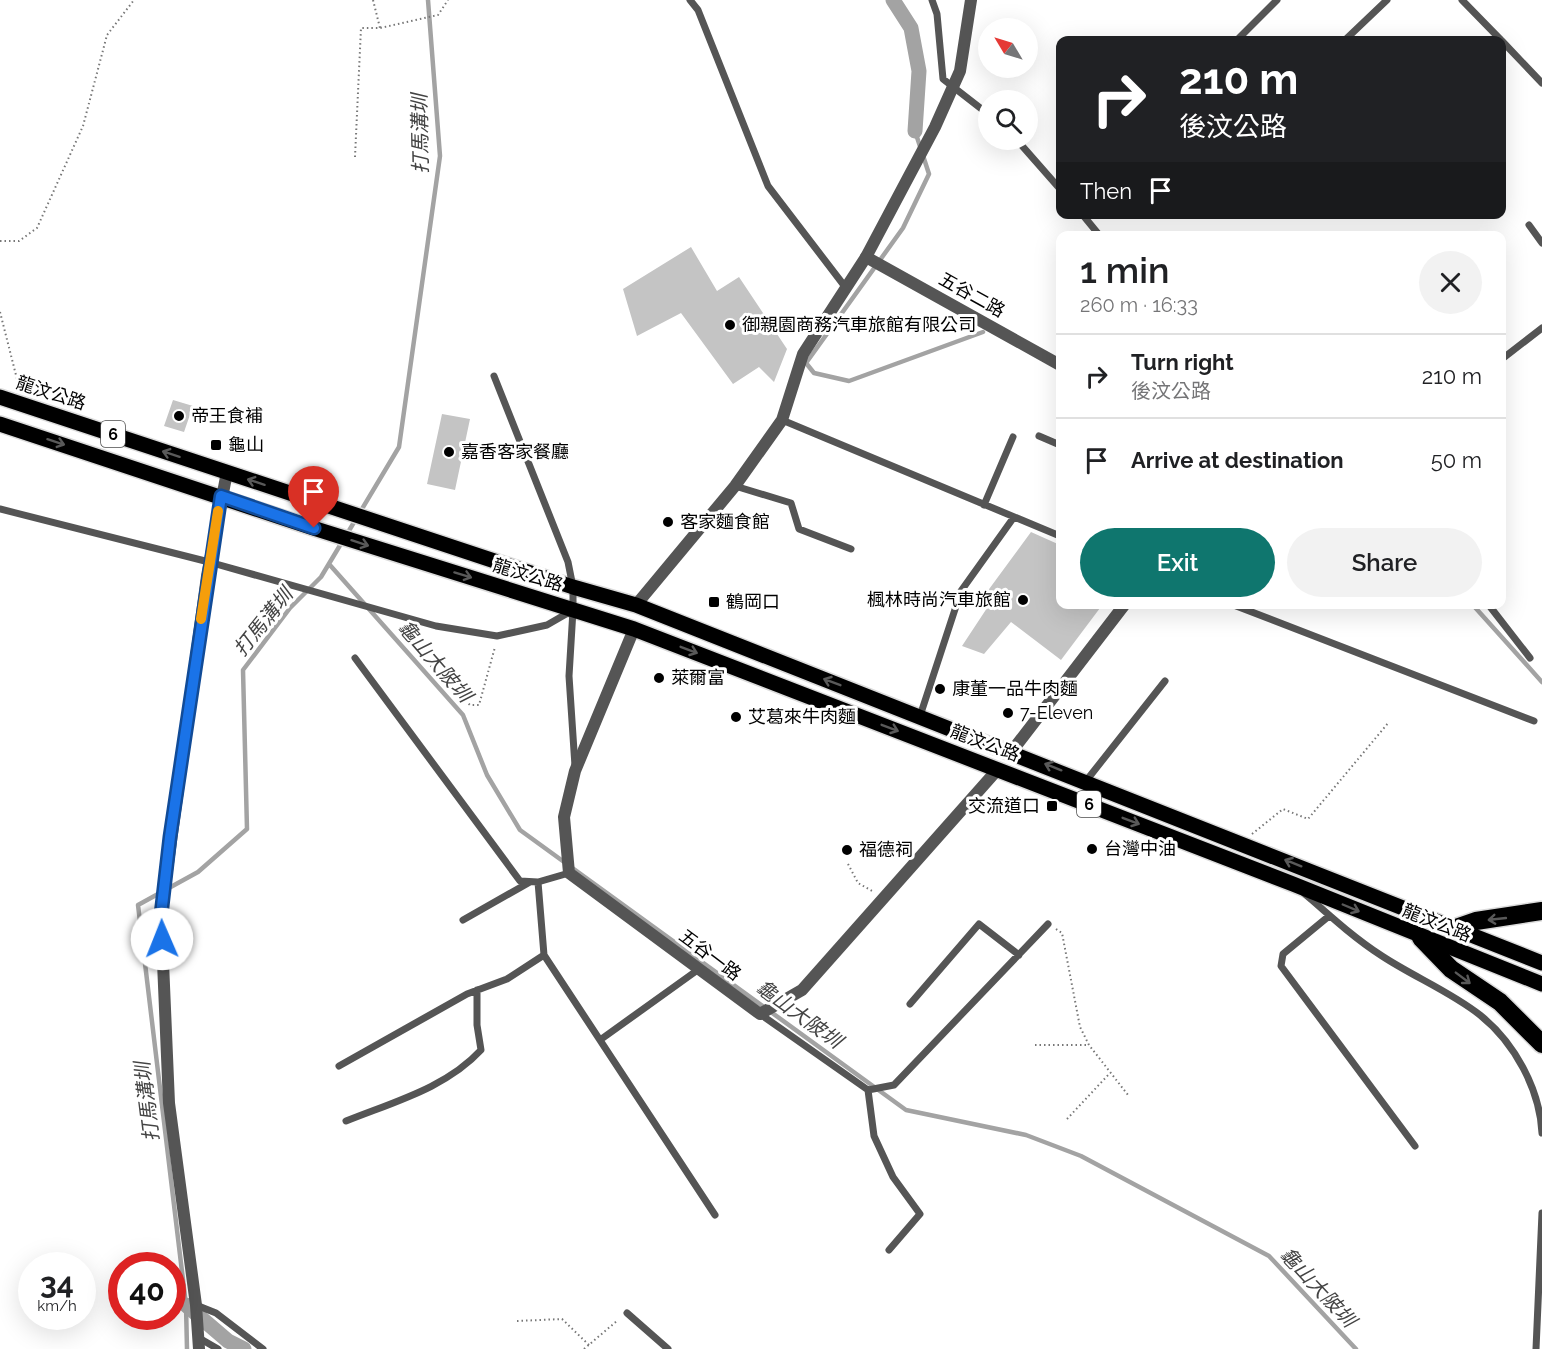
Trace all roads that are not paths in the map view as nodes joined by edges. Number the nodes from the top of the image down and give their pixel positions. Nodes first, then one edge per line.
1 (690, 0) edge
2 (932, 0) edge
3 (971, 0) edge
4 (1277, 0) edge
5 (1387, 0) edge
6 (1462, 0) edge
7 (1241, 36) edge
8 (1348, 36) edge
9 (1496, 36) edge
10 (1506, 46) edge
11 (1542, 83) edge
12 (953, 86) junction
13 (978, 106) edge
14 (1026, 150) edge
15 (1056, 184) edge
16 (1086, 219) edge
17 (1529, 225) dead end
18 (1096, 231) edge
19 (1542, 243) edge
20 (870, 259) junction
21 (846, 288) junction
22 (1542, 328) edge
23 (1506, 356) edge
24 (1056, 363) edge
25 (495, 376) dead end
26 (0, 397) edge
27 (782, 420) junction
28 (0, 424) edge
29 (1039, 436) dead end
30 (1013, 437) dead end
31 (1056, 443) edge
32 (227, 472) junction
33 (735, 486) junction
34 (221, 496) junction
35 (984, 505) junction
36 (0, 509) edge
37 (1014, 517) junction
38 (1056, 534) edge
39 (851, 549) dead end
40 (209, 562) junction
41 (573, 587) junction
42 (636, 604) junction
43 (1121, 609) edge
44 (1244, 609) edge
45 (1492, 609) edge
46 (573, 610) junction
47 (634, 629) junction
48 (355, 658) dead end
49 (1530, 658) dead end
50 (1165, 681) dead end
51 (920, 716) junction
52 (1534, 721) dead end
53 (1012, 751) junction
54 (998, 769) junction
55 (575, 771) junction
56 (1086, 781) junction
57 (569, 873) junction
58 (534, 882) junction
59 (1293, 884) junction
60 (1542, 911) edge
61 (1329, 916) junction
62 (463, 920) dead end
63 (1048, 924) road end
64 (1453, 929) junction
65 (1421, 938) junction
66 (544, 955) junction
67 (1019, 955) junction
68 (1542, 963) edge
69 (699, 969) junction
70 (1542, 984) edge
71 (477, 990) junction
72 (910, 1004) dead end
73 (760, 1014) junction
74 (600, 1040) junction
75 (1542, 1044) edge
76 (339, 1066) dead end
77 (868, 1090) junction
78 (346, 1121) dead end
79 (1542, 1133) edge
80 (1415, 1146) dead end
81 (1542, 1213) edge
82 (715, 1215) dead end
83 (889, 1250) dead end
84 (196, 1305) junction
85 (627, 1313) road end
86 (199, 1344) edge
87 (218, 1349) edge
88 (263, 1349) edge
89 (668, 1349) edge
90 (1536, 1349) edge

1 - 21 lane
2 - 12 lane
3 - 12 street
4 - 7 lane
5 - 8 lane
6 - 9 lane
10 - 11 lane
12 - 13 lane
12 - 20 street
14 - 15 lane
16 - 18 lane
17 - 19 lane
20 - 21 street
20 - 24 street, 五谷二路
21 - 27 street
22 - 23 lane
25 - 41 lane
32 -> 26 main road, 龍汶公路 / 6
27 - 33 street
27 - 35 lane
28 -> 34 main road, 6
29 - 31 lane
30 - 35 lane
32 - 34 street
41 -> 32 main road, 龍汶公路 / 6
33 - 39 lane
33 - 42 street
34 - 40 street
34 -> 46 main road, 龍汶公路 / 6
35 - 37 lane
36 - 40 lane
37 - 38 lane
37 - 51 lane
40 - 46 lane
40 - 84 street
41 - 42 main road, 龍汶公路 / 6
41 - 46 lane
42 - 47 main road
51 -> 42 main road, 龍汶公路 / 6
43 - 53 street
44 - 52 lane
45 - 49 lane
46 - 47 main road, 龍汶公路 / 6
46 - 55 lane
47 -> 54 main road, 龍汶公路 / 6
47 - 55 street
48 - 58 lane
50 - 56 lane
51 - 53 main road, 龍汶公路 / 6
56 -> 53 main road, 龍汶公路 / 6
54 -> 59 main road, 龍汶公路 / 6
54 - 73 street
55 - 57 street
64 -> 56 main road, 龍汶公路 / 6
57 - 58 lane
57 - 69 street, 五谷一路
58 - 62 lane
58 - 66 lane
59 - 61 lane
59 -> 65 main road, 龍汶公路 / 6
60 -> 64 highway
61 - 79 lane
61 - 80 lane
63 - 67 lane
64 - 68 main road, 龍汶公路 / 6
65 - 70 main road, 龍汶公路 / 6
65 -> 75 highway
66 - 71 lane
66 - 74 lane
67 - 72 lane
67 - 77 lane
69 - 73 street, 五谷一路
69 - 74 lane
71 - 76 lane
71 - 78 lane
73 - 77 lane
74 - 82 lane
77 - 83 lane
81 - 90 lane
84 - 86 street
84 - 88 lane
85 - 89 lane
86 - 87 lane

